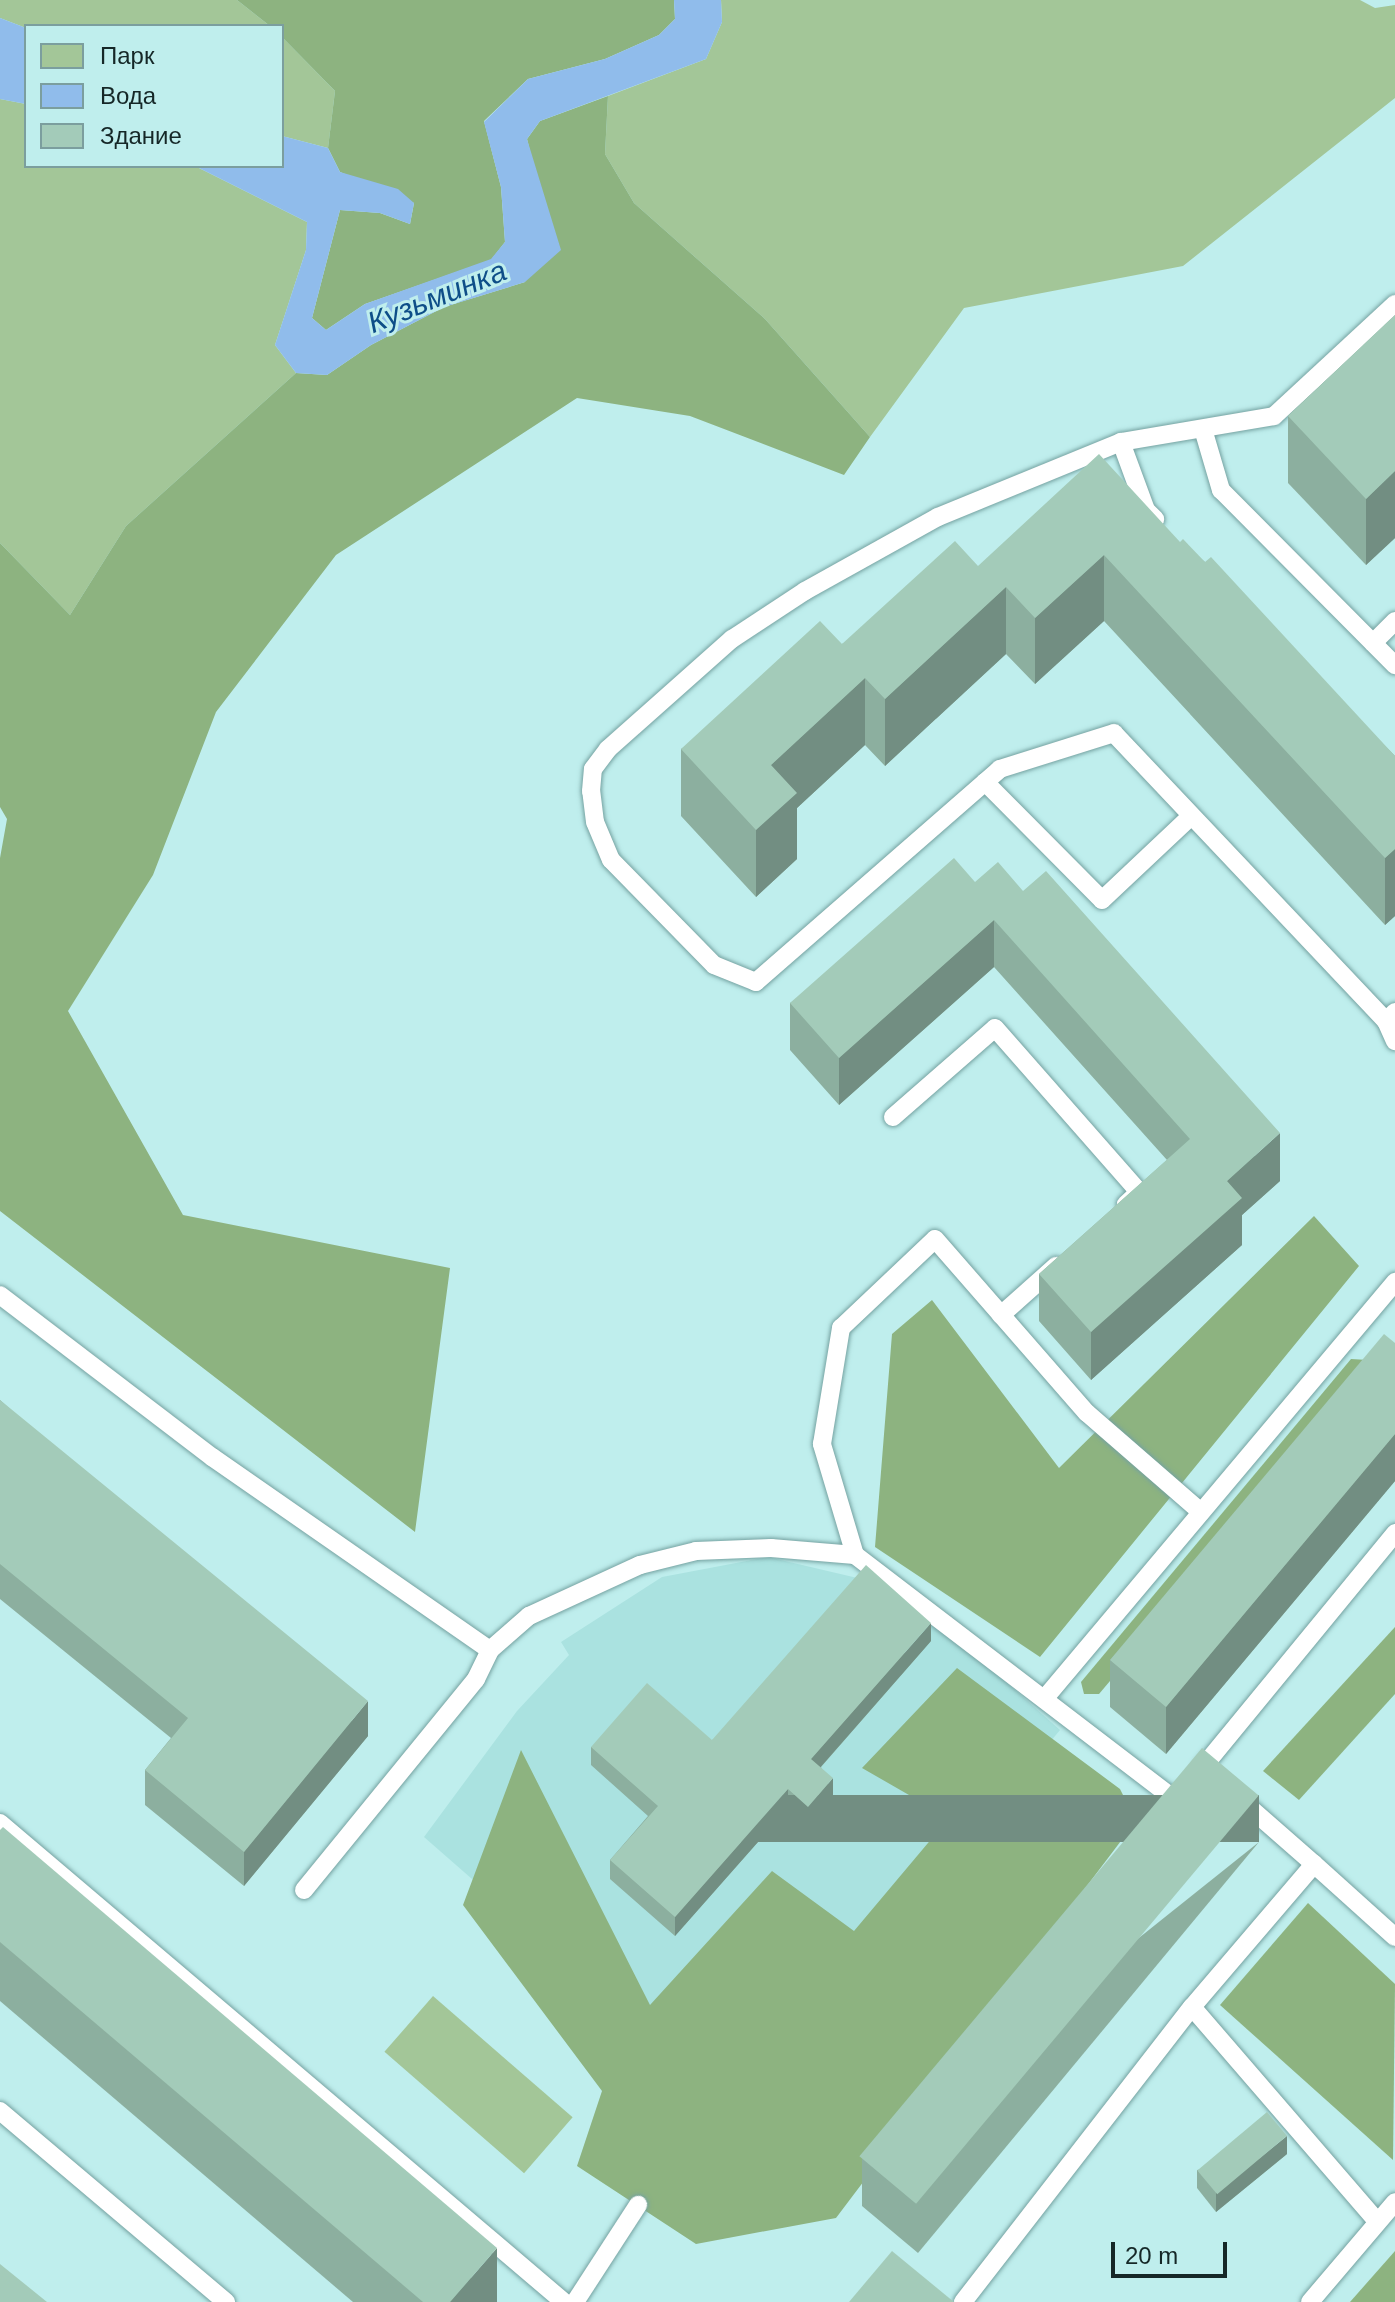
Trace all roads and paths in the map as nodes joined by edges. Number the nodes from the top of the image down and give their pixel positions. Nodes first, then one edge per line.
1 (1395, 304) edge
2 (1203, 429) junction
3 (1121, 442) junction
4 (1167, 532) edge
5 (1395, 621) edge
6 (1373, 643) junction
7 (1395, 665) edge
8 (985, 782) junction
9 (1191, 816) junction
10 (1390, 1017) edge
11 (1395, 1041) edge
12 (893, 1117) dead end
13 (1116, 1213) edge
14 (1070, 1253) edge
15 (1395, 1282) edge
16 (0, 1295) edge
17 (1389, 1302) edge
18 (1001, 1315) junction
19 (1201, 1512) junction
20 (1395, 1533) edge
21 (855, 1555) junction
22 (490, 1650) junction
23 (1045, 1698) junction
24 (1214, 1776) junction
25 (0, 1823) edge
26 (1314, 1864) junction
27 (304, 1890) dead end
28 (1395, 1937) edge
29 (1192, 2007) junction
30 (0, 2111) edge
31 (1395, 2202) edge
32 (638, 2205) dead end
33 (1377, 2221) junction
34 (226, 2302) edge
35 (564, 2302) edge
36 (575, 2302) edge
37 (963, 2302) edge
38 (1310, 2302) edge

1 - 2 lane
2 - 3 lane
2 - 6 lane
3 - 4 lane
3 - 8 lane
5 - 6 lane
6 - 7 lane
8 - 9 lane
8 - 9 lane
9 - 10 lane
10 - 11 lane
12 - 13 lane
14 - 18 lane
15 - 17 lane
16 - 22 lane
17 - 19 lane
18 - 19 lane
18 - 21 lane
19 - 23 lane
20 - 24 lane
21 - 22 lane
21 - 23 lane
22 - 27 lane
23 - 24 lane
24 - 26 lane
25 - 35 lane
26 - 28 lane
26 - 29 lane
29 - 33 lane
29 - 37 lane
30 - 34 lane
31 - 33 lane
32 - 36 lane
33 - 38 lane

